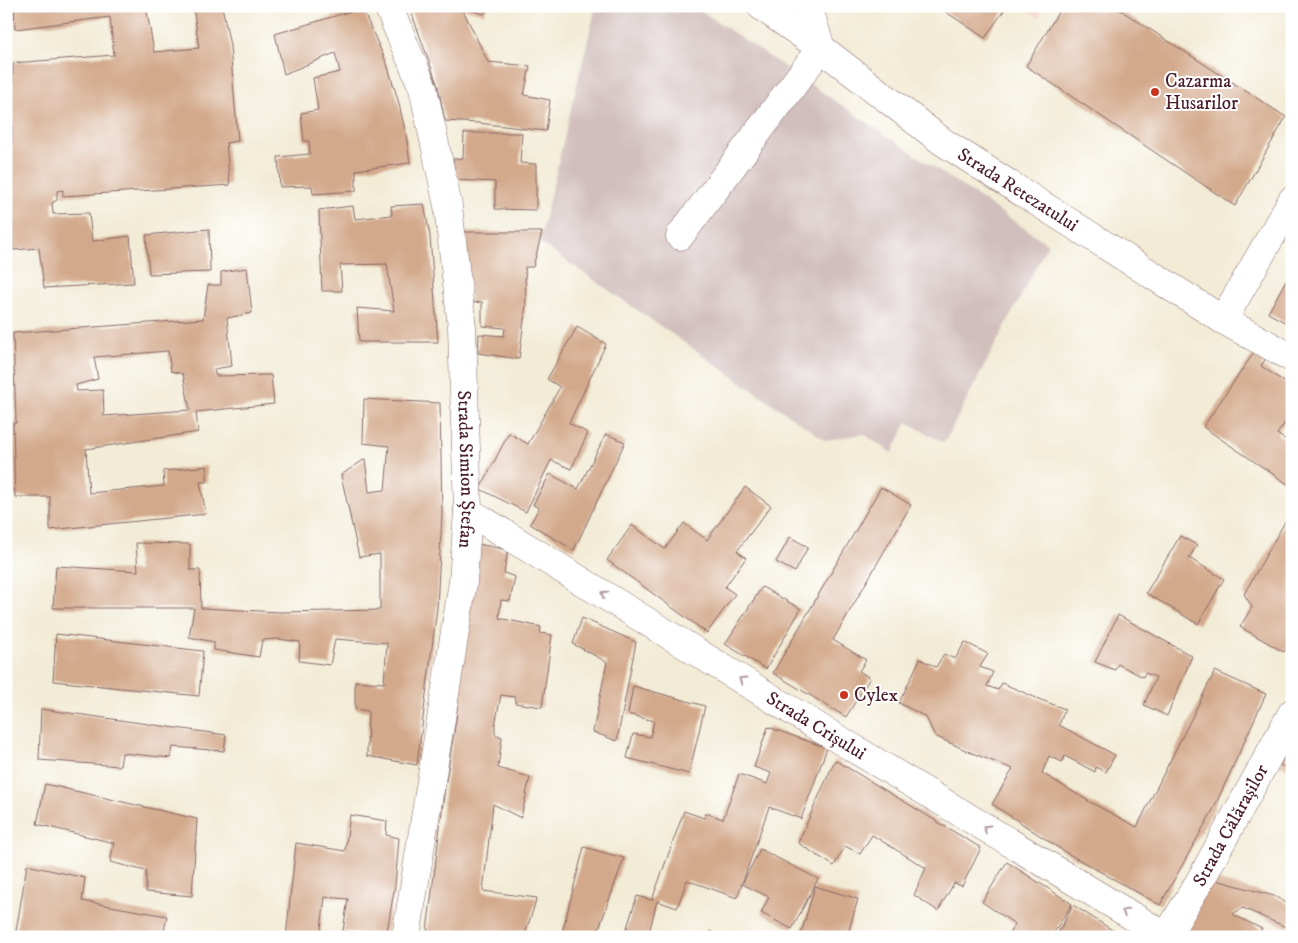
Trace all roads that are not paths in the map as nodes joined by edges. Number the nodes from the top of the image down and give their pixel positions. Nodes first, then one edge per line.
1 (388, 6) edge
2 (762, 6) edge
3 (808, 6) edge
4 (821, 48) junction
5 (1292, 200) edge
6 (680, 236) dead end
7 (1223, 320) junction
8 (1292, 358) edge
9 (468, 510) junction
10 (1292, 713) edge
11 (406, 937) edge
12 (1166, 937) edge

1 - 9 street, Strada Simion Ștefan
2 - 4 street, Strada Retezatului
3 - 4 street
4 - 6 street
4 - 7 street, Strada Retezatului
5 - 7 street
7 - 8 street, Strada Retezatului
9 - 11 street, Strada Simion Ștefan
12 -> 9 street, Strada Crișului
10 - 12 street, Strada Călărașilor

